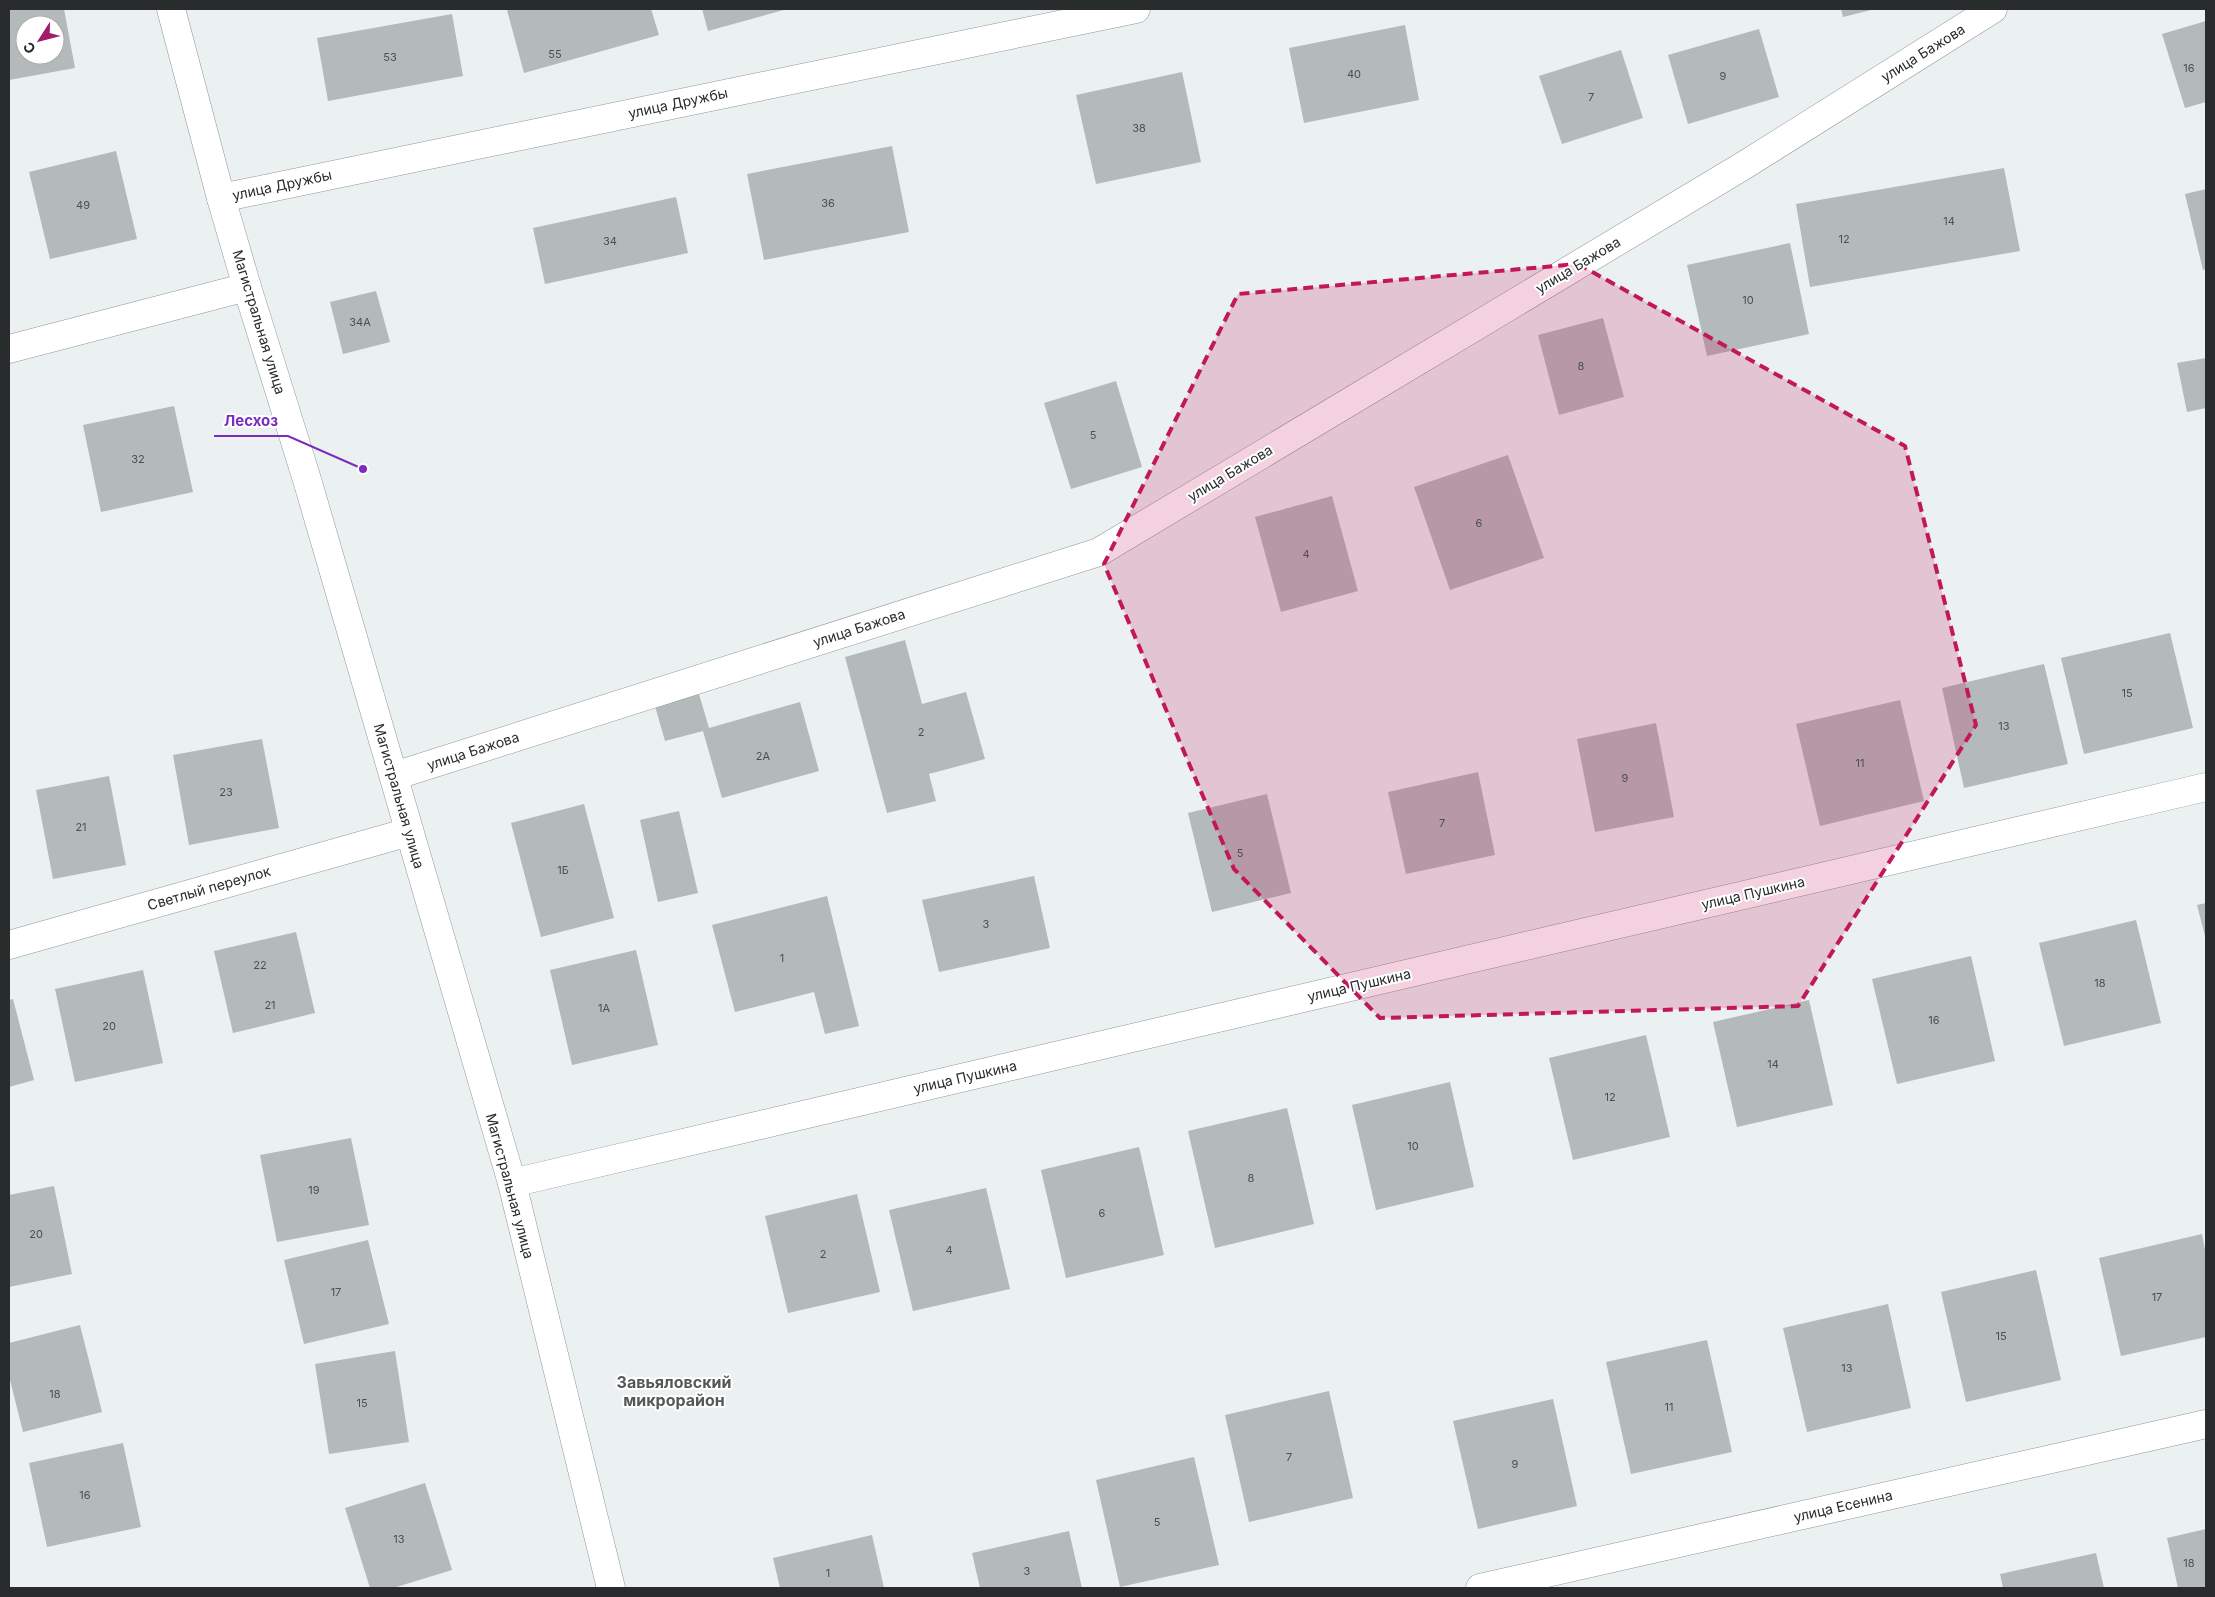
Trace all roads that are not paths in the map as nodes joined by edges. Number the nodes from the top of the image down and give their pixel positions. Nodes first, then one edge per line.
1 (171, 9) edge
2 (1136, 9) edge
3 (1993, 9) edge
4 (221, 198) junction
5 (247, 287) junction
6 (9, 349) edge
7 (394, 776) junction
8 (2206, 787) edge
9 (408, 832) junction
10 (9, 944) edge
11 (512, 1183) junction
12 (2206, 1424) edge
13 (611, 1588) edge
14 (1480, 1588) edge

1 - 4 street, Магистральная улица
2 - 4 street, улица Дружбы
3 - 7 street, улица Бажова
4 - 5 street, Магистральная улица
5 - 6 street
5 - 7 street, Магистральная улица
7 - 9 street, Магистральная улица
8 - 11 street, улица Пушкина
9 - 10 street, Светлый переулок
9 - 11 street, Магистральная улица
11 - 13 street, Магистральная улица
12 - 14 street, улица Есенина

